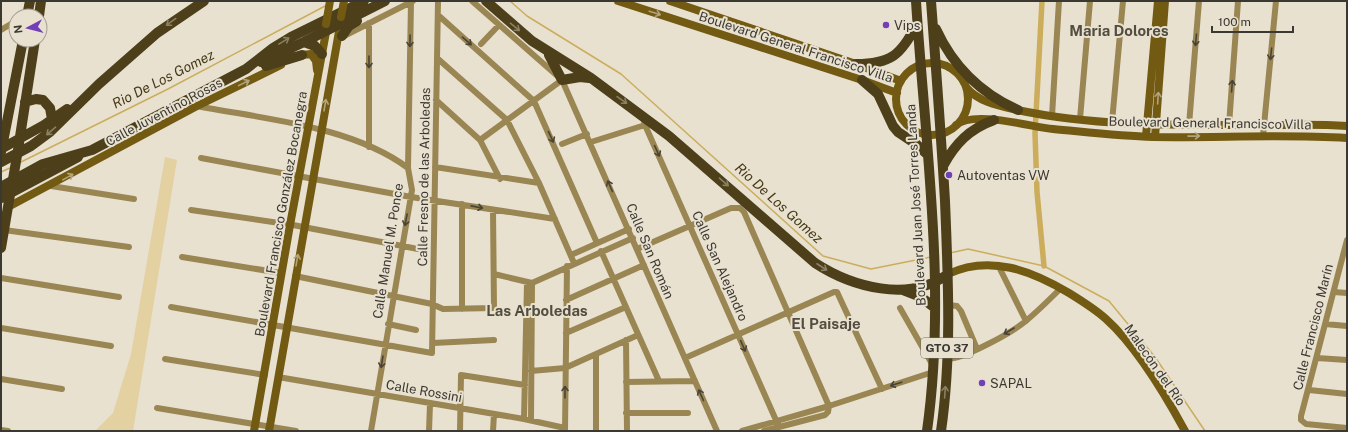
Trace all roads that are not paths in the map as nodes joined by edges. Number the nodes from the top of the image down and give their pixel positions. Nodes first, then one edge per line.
1 (204, 1) edge
2 (330, 1) edge
3 (344, 1) edge
4 (364, 1) edge
5 (385, 1) edge
6 (438, 1) edge
7 (472, 1) edge
8 (486, 1) edge
9 (618, 1) edge
10 (670, 1) edge
11 (916, 1) edge
12 (931, 1) edge
13 (1059, 1) edge
14 (1090, 1) edge
15 (1123, 1) edge
16 (1158, 1) edge
17 (1165, 1) edge
18 (1199, 1) edge
19 (1238, 1) edge
20 (1276, 1) edge
21 (412, 2) edge
22 (438, 15) junction
23 (340, 20) junction
24 (933, 20) junction
25 (369, 23) junction
26 (917, 24) junction
27 (499, 25) junction
28 (327, 28) junction
29 (342, 36) junction
30 (304, 42) junction
31 (481, 44) dead end
32 (21, 48) edge
33 (34, 48) edge
34 (547, 51) junction
35 (322, 54) junction
36 (302, 55) junction
37 (437, 58) junction
38 (856, 64) junction
39 (937, 64) junction
40 (921, 65) junction
41 (246, 69) junction
42 (318, 76) junction
43 (591, 78) junction
44 (562, 80) junction
45 (862, 80) junction
46 (329, 81) junction
47 (901, 81) junction
48 (99, 84) junction
49 (966, 87) junction
50 (897, 93) junction
51 (436, 100) junction
52 (534, 101) junction
53 (197, 106) junction
54 (24, 107) junction
55 (1021, 111) junction
56 (642, 115) junction
57 (1049, 116) junction
58 (1080, 119) junction
59 (507, 120) junction
60 (994, 120) junction
61 (48, 122) junction
62 (1112, 122) junction
63 (645, 125) junction
64 (956, 125) junction
65 (1146, 125) junction
66 (1156, 125) junction
67 (1189, 125) junction
68 (1229, 125) junction
69 (1263, 125) junction
70 (1347, 126) edge
71 (308, 127) junction
72 (321, 129) junction
73 (942, 133) junction
74 (587, 134) junction
75 (927, 134) junction
76 (1146, 136) junction
77 (1262, 136) junction
78 (1155, 137) junction
79 (1347, 138) edge
80 (480, 140) junction
81 (19, 141) junction
82 (591, 142) junction
83 (562, 144) dead end
84 (2, 146) edge
85 (369, 147) junction
86 (92, 150) junction
87 (928, 155) junction
88 (201, 158) dead end
89 (1, 162) edge
90 (943, 166) junction
91 (435, 167) junction
92 (408, 168) junction
93 (298, 176) junction
94 (500, 178) junction
95 (312, 179) junction
96 (539, 183) junction
97 (51, 186) junction
98 (1, 187) edge
99 (8, 192) edge
100 (411, 197) junction
101 (134, 199) dead end
102 (435, 201) junction
103 (462, 204) junction
104 (8, 207) junction
105 (191, 210) dead end
106 (493, 210) junction
107 (555, 219) junction
108 (290, 225) junction
109 (690, 225) junction
110 (303, 227) junction
111 (3, 230) edge
112 (629, 230) junction
113 (633, 238) junction
114 (1347, 240) edge
115 (597, 243) junction
116 (401, 246) junction
117 (129, 247) dead end
118 (1, 248) edge
119 (418, 249) dead end
120 (637, 249) junction
121 (601, 251) junction
122 (571, 255) junction
123 (182, 257) dead end
124 (1345, 260) edge
125 (574, 263) junction
126 (644, 265) junction
127 (998, 265) junction
128 (567, 266) junction
129 (948, 270) junction
130 (281, 273) junction
131 (494, 274) junction
132 (295, 276) junction
133 (1, 278) edge
134 (613, 279) junction
135 (936, 282) junction
136 (530, 283) junction
137 (1061, 288) junction
138 (899, 289) junction
139 (1334, 292) junction
140 (1347, 293) edge
141 (393, 295) junction
142 (119, 297) dead end
143 (566, 300) junction
144 (432, 304) junction
145 (948, 305) junction
146 (171, 307) dead end
147 (626, 307) junction
148 (900, 308) dead end
149 (935, 308) junction
150 (462, 309) junction
151 (787, 312) junction
152 (1026, 321) junction
153 (388, 324) junction
154 (1325, 324) junction
155 (273, 325) junction
156 (1347, 326) edge
157 (287, 327) junction
158 (1, 328) edge
159 (416, 330) dead end
160 (566, 333) junction
161 (738, 334) junction
162 (638, 335) junction
163 (494, 340) dead end
164 (626, 340) junction
165 (433, 343) junction
166 (385, 344) junction
167 (111, 346) dead end
168 (977, 350) junction
169 (596, 355) junction
170 (684, 358) junction
171 (1317, 358) junction
172 (165, 359) dead end
173 (947, 359) junction
174 (1347, 360) edge
175 (565, 368) junction
176 (934, 370) junction
177 (531, 371) junction
178 (264, 375) junction
179 (278, 377) junction
180 (1, 379) edge
181 (659, 381) junction
182 (694, 381) junction
183 (626, 382) junction
184 (525, 384) junction
185 (62, 389) dead end
186 (882, 389) junction
187 (1309, 390) junction
188 (377, 394) junction
189 (1347, 394) edge
190 (430, 404) junction
191 (830, 406) junction
192 (157, 408) dead end
193 (460, 408) junction
194 (626, 413) junction
195 (688, 413) dead end
196 (494, 414) junction
197 (528, 420) junction
198 (776, 420) junction
199 (779, 427) junction
200 (255, 428) edge
201 (1347, 428) edge
202 (269, 429) edge
203 (565, 429) edge
204 (1, 430) edge
205 (8, 431) edge
206 (296, 431) edge
207 (371, 431) edge
208 (429, 431) edge
209 (460, 431) edge
210 (493, 431) edge
211 (596, 431) edge
212 (627, 431) edge
213 (717, 431) edge
214 (742, 431) edge
215 (764, 431) edge
216 (927, 431) edge
217 (941, 431) edge
218 (1185, 431) edge

1 -> 48 main road
2 - 28 main road, Boulevard Francisco González Bocanegra, bridge
3 - 23 main road, Boulevard Francisco González Bocanegra, bridge
41 -> 4 main road
5 - 23 main road
5 - 29 main road
6 - 22 street, Calle Fresno de las Arboledas
7 - 27 street
8 -> 34 main road
9 -> 45 main road, Boulevard General Francisco Villa
10 - 38 main road, Boulevard General Francisco Villa
11 - 26 main road, Boulevard Juan José Torres Landa / GTO 37
12 - 24 main road, Boulevard Juan José Torres Landa / GTO 37
13 - 57 street
14 - 58 street
15 - 62 street
16 - 65 main road
66 -> 17 main road
18 -> 67 street
68 -> 19 street
20 -> 69 street
21 - 25 street
21 -> 92 street, Calle Manuel M. Ponce
22 - 37 street, Calle Fresno de las Arboledas
22 -> 52 street
23 - 28 main road
23 - 46 main road, Boulevard Francisco González Bocanegra
24 - 39 main road, Boulevard Juan José Torres Landa / GTO 37
24 - 55 main road
25 - 29 street
25 -> 85 street
26 - 38 main road
26 - 40 main road, Boulevard Juan José Torres Landa / GTO 37
27 - 31 street
27 - 44 street
28 - 30 main road
28 - 35 main road, Boulevard Francisco González Bocanegra
29 - 46 street, Boulevard Francisco González Bocanegra
30 - 35 main road
30 - 41 main road
32 - 84 main road
33 - 54 main road
34 - 43 main road
34 - 44 main road
35 - 42 main road, Boulevard Francisco González Bocanegra
36 - 41 main road
36 - 42 main road
53 -> 36 main road, Calle Juventino Rosas
37 - 51 street, Calle Fresno de las Arboledas
37 - 59 street
38 - 47 main road, Boulevard General Francisco Villa
39 - 40 main road
39 - 49 main road, Boulevard General Francisco Villa
39 - 73 main road, Boulevard Juan José Torres Landa / GTO 37
40 - 47 main road
40 - 75 main road, Boulevard Juan José Torres Landa / GTO 37
41 - 86 main road
42 - 71 main road, Boulevard Francisco González Bocanegra
43 - 44 main road
43 -> 56 main road
44 - 52 street
44 - 74 street, Calle San Román
45 - 50 main road, Boulevard General Francisco Villa
45 - 87 main road
72 -> 46 main road, Boulevard Francisco González Bocanegra
47 - 50 main road
48 - 61 main road
48 -> 89 main road
49 - 55 main road, Boulevard General Francisco Villa
49 - 64 main road
50 - 75 main road
51 - 80 street
51 - 91 street, Calle Fresno de las Arboledas
52 - 59 street
52 -> 115 street
53 - 71 street
97 -> 53 main road, Calle Juventino Rosas
54 - 61 main road
54 - 61 main road
54 - 81 main road
55 - 57 main road, Boulevard General Francisco Villa
56 - 63 street, Calle San Alejandro
56 -> 138 main road
57 - 58 main road, Boulevard General Francisco Villa
58 - 62 main road, Boulevard General Francisco Villa
59 - 80 street
59 - 96 street
60 - 64 main road, Boulevard General Francisco Villa
60 - 76 main road, Boulevard General Francisco Villa
60 - 90 main road
61 - 81 main road
62 - 65 main road, Boulevard General Francisco Villa
63 - 82 street
63 -> 109 street, Calle San Alejandro
64 - 73 main road
65 - 66 main road, Boulevard General Francisco Villa
65 - 76 main road
66 - 67 main road, Boulevard General Francisco Villa
66 - 78 main road
67 - 68 main road, Boulevard General Francisco Villa
68 - 69 main road, Boulevard General Francisco Villa
69 - 70 main road, Boulevard General Francisco Villa
69 - 77 street
71 - 72 street
71 - 93 main road, Boulevard Francisco González Bocanegra
72 - 85 street
72 - 95 main road, Boulevard Francisco González Bocanegra
73 - 75 main road
73 - 90 main road, Boulevard Juan José Torres Landa / GTO 37
74 - 82 street, Calle San Román
74 - 83 street
75 - 87 main road, Boulevard Juan José Torres Landa / GTO 37
76 - 78 main road, Boulevard General Francisco Villa
78 -> 77 main road, Boulevard General Francisco Villa
77 - 79 main road, Boulevard General Francisco Villa
80 - 94 street
81 - 84 main road
81 - 99 main road, bridge
112 -> 82 street, Calle San Román
85 - 92 street
86 - 98 main road
86 - 99 main road
87 - 135 main road, Boulevard Juan José Torres Landa / GTO 37
88 - 93 street
90 - 129 main road, Boulevard Juan José Torres Landa / GTO 37
91 - 94 street
91 - 102 street, Calle Fresno de las Arboledas
92 - 100 street, Calle Manuel M. Ponce
93 - 95 street
93 - 108 main road, Boulevard Francisco González Bocanegra
94 - 96 street
95 - 100 street
95 - 110 main road, Boulevard Francisco González Bocanegra
96 - 107 street
97 - 101 street
97 - 104 main road, Calle Juventino Rosas
99 - 104 main road
100 - 102 street
100 -> 116 street, Calle Manuel M. Ponce
102 - 103 street
102 - 144 street, Calle Fresno de las Arboledas
103 -> 106 street
103 - 150 street
104 - 111 main road
105 - 108 street
106 - 107 street
106 - 131 street
107 - 122 street
108 - 110 street
108 - 130 main road, Boulevard Francisco González Bocanegra
109 - 120 street
109 - 151 street
109 - 161 street, Calle San Alejandro
110 - 116 street
132 -> 110 main road, Boulevard Francisco González Bocanegra
111 - 117 street
111 - 118 main road
112 - 113 street, Calle San Román
112 - 115 street
113 - 120 street, Calle San Román
113 - 121 street
114 - 124 street, Calle Francisco Marín
115 - 122 street
116 - 119 street
116 - 141 street, Calle Manuel M. Ponce
120 - 126 street, Calle San Román
121 - 125 street
121 - 134 street
122 - 125 street
123 - 130 street
124 - 139 street, Calle Francisco Marín
125 - 128 street
126 - 134 street
126 - 170 street, Calle San Román
127 - 129 main road, Malecón del Río
127 - 137 main road, Malecón del Río
127 - 152 street
128 - 136 street
128 - 143 street
129 - 135 main road
129 - 145 main road, Boulevard Juan José Torres Landa / GTO 37
130 - 155 main road, Boulevard Francisco González Bocanegra
131 - 136 street
131 - 150 street
132 - 141 street
132 - 157 main road, Boulevard Francisco González Bocanegra
133 - 142 street
134 - 143 street
134 - 147 street
135 - 138 main road
135 - 149 main road, Boulevard Juan José Torres Landa / GTO 37
136 - 177 street
136 - 184 street
137 - 152 street
137 - 218 main road, Malecón del Río
138 - 149 main road
139 - 140 street
139 - 154 street, Calle Francisco Marín
141 - 144 street
141 - 153 street, Calle Manuel M. Ponce
143 - 160 street
144 - 150 street
144 - 165 street, Calle Fresno de las Arboledas
145 - 168 street
145 - 173 main road, Boulevard Juan José Torres Landa / GTO 37
146 - 155 street
147 - 160 street
147 - 162 street
148 - 176 street
149 - 176 main road, Boulevard Juan José Torres Landa / GTO 37
151 - 161 street
151 - 186 street
151 - 191 street
152 -> 168 street
153 - 159 street
153 - 166 street, Calle Manuel M. Ponce
154 - 156 street
154 - 171 street, Calle Francisco Marín
155 - 157 street
155 - 178 main road, Boulevard Francisco González Bocanegra
157 - 166 street
157 - 179 main road, Boulevard Francisco González Bocanegra
158 - 167 street
160 - 175 street
161 - 170 street
161 -> 198 street, Calle San Alejandro
162 - 164 street
162 - 181 street
163 - 165 street
164 - 169 street
164 - 183 street
165 - 166 street, Calle Fresno de las Arboledas
166 -> 188 street, Calle Manuel M. Ponce
168 - 173 street
169 - 175 street
169 - 211 street
170 - 182 street, Calle San Román
171 - 174 street
171 - 187 street, Calle Francisco Marín
172 - 178 street
217 -> 173 main road, Boulevard Juan José Torres Landa / GTO 37
175 - 177 street
203 -> 175 street
176 -> 186 street
176 - 216 main road, Boulevard Juan José Torres Landa / GTO 37
177 - 197 street
178 - 200 main road, Boulevard Francisco González Bocanegra
179 - 188 street, Calle Rossini
179 - 202 main road, Boulevard Francisco González Bocanegra
180 - 185 street
181 - 182 street
181 - 183 street
213 -> 182 street, Calle San Román
183 - 194 street
184 - 193 street
184 - 197 street
186 - 191 street
187 - 189 street
187 - 201 street, Calle Francisco Marín
188 - 190 street, Calle Rossini
188 - 207 street, Calle Manuel M. Ponce
190 - 193 street, Calle Rossini
190 - 208 street
191 - 198 street
191 - 199 street
192 - 200 street
193 - 196 street, Calle Rossini
193 - 209 street
194 - 195 street
194 - 212 street
196 - 197 street, Calle Rossini
196 - 210 street
197 - 203 street, Calle Rossini
198 - 199 street, Calle San Alejandro
198 - 214 street
199 - 215 street
200 - 202 street
202 - 206 street
204 - 205 street

